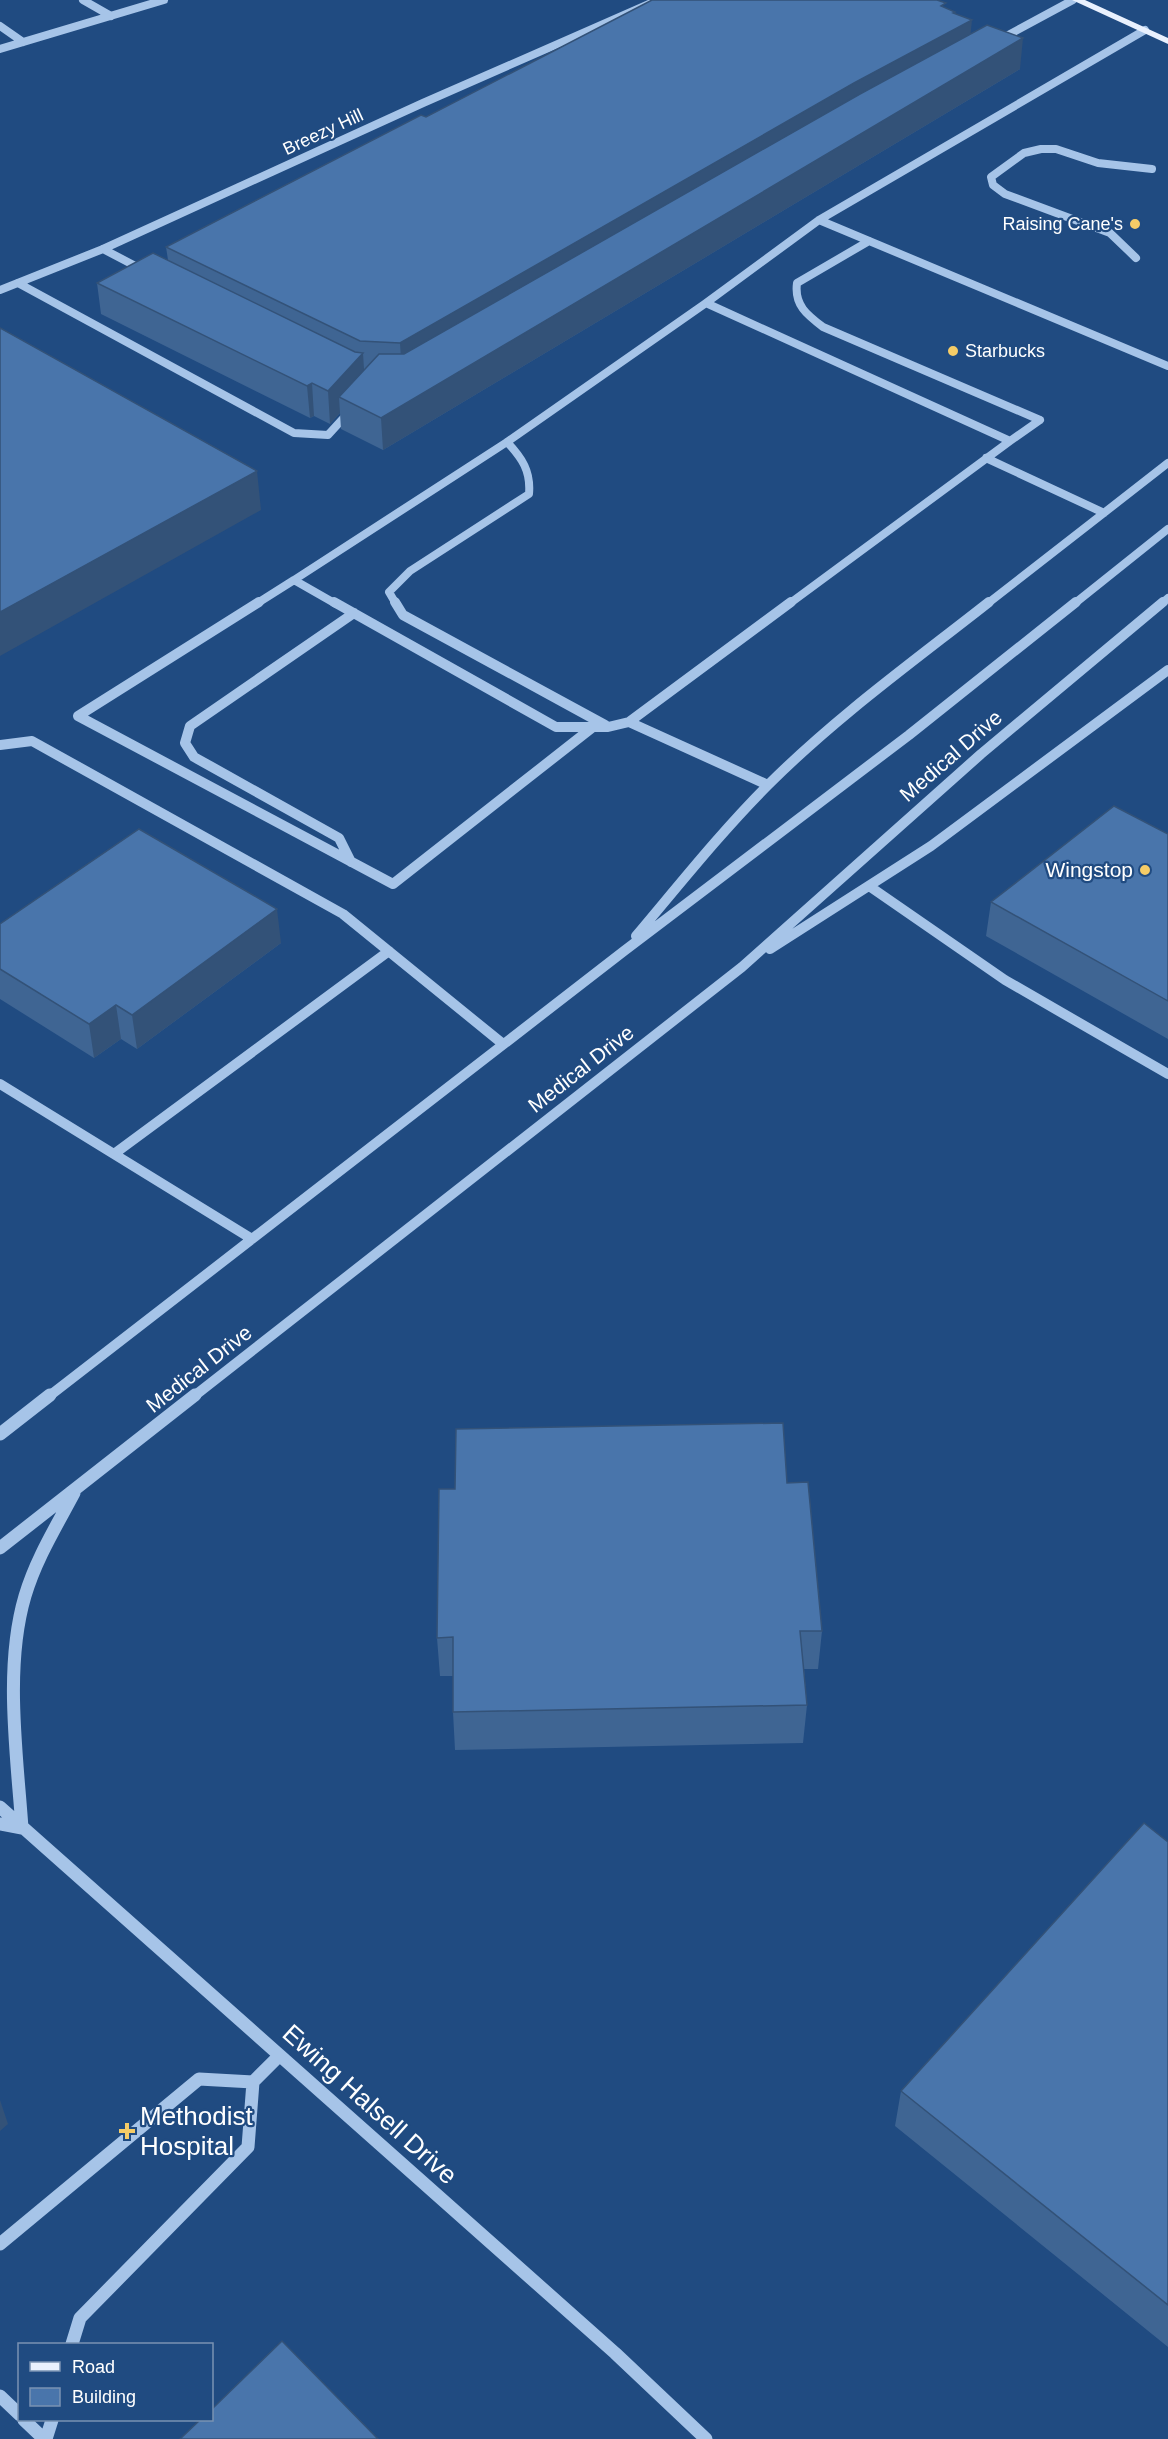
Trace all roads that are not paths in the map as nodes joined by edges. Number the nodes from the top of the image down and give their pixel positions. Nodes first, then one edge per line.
1 (83, 0) edge
2 (164, 0) edge
3 (658, 0) edge
4 (1073, 0) edge
5 (1077, 0) edge
6 (111, 16) junction
7 (0, 26) edge
8 (1145, 30) junction
9 (990, 35) edge
10 (1000, 40) junction
11 (1168, 41) edge
12 (23, 42) junction
13 (992, 44) edge
14 (0, 49) edge
15 (1152, 169) dead end
16 (819, 220) junction
17 (868, 241) junction
18 (104, 249) junction
19 (1136, 258) dead end
20 (153, 275) edge
21 (18, 283) junction
22 (0, 290) edge
23 (706, 303) junction
24 (1168, 366) edge
25 (356, 404) edge
26 (1010, 441) junction
27 (507, 442) junction
28 (986, 458) junction
29 (1168, 463) edge
30 (1104, 513) junction
31 (1168, 529) edge
32 (294, 580) junction
33 (1168, 598) edge
34 (354, 613) junction
35 (1168, 670) edge
36 (629, 722) junction
37 (593, 727) junction
38 (608, 727) junction
39 (0, 745) edge
40 (768, 785) junction
41 (351, 862) junction
42 (869, 886) junction
43 (389, 951) junction
44 (624, 951) junction
45 (742, 967) junction
46 (503, 1044) junction
47 (1168, 1074) edge
48 (0, 1084) edge
49 (114, 1154) junction
50 (252, 1239) junction
51 (2, 1431) edge
52 (76, 1490) junction
53 (0, 1548) edge
54 (0, 1807) edge
55 (0, 1824) edge
56 (22, 1828) junction
57 (279, 2056) junction
58 (253, 2082) junction
59 (0, 2244) edge
60 (72, 2343) edge
61 (0, 2396) edge
62 (18, 2413) edge
63 (25, 2421) edge
64 (52, 2421) edge
65 (45, 2439) edge
66 (706, 2439) edge

1 - 6 street
2 - 6 street
3 - 18 street, Breezy Hill
4 - 10 street
5 - 8 main road
6 - 12 street
7 - 12 street
8 - 11 main road
8 - 16 street
9 - 10 street
10 - 13 street
12 - 14 street
15 - 19 street
16 - 17 street
16 - 23 street
17 - 24 street
17 - 26 street
18 - 20 street
18 - 21 street, Breezy Hill
21 - 22 street, Breezy Hill
21 - 25 street
23 - 26 street
23 - 27 street
26 - 28 street
27 - 32 street
27 - 38 street
28 - 30 street
28 - 36 street
29 - 30 street
30 - 40 street
31 - 44 street, Medical Drive
32 - 34 street
32 - 41 street
33 - 45 street, Medical Drive
34 - 37 street
34 - 41 street
35 - 42 street
36 - 38 street
36 - 40 street
37 - 38 street
37 - 41 street
39 - 43 street
40 - 44 street
42 - 45 street
42 - 47 street
43 - 46 street
43 - 49 street
44 - 46 street, Medical Drive
45 - 52 street, Medical Drive
46 - 50 street, Medical Drive
48 - 49 street
49 - 50 street
50 - 51 street, Medical Drive
52 - 53 street, Medical Drive
52 - 56 street
54 - 56 street, Ewing Halsell Drive
55 - 56 street
56 - 57 street, Ewing Halsell Drive
57 - 58 street
57 - 66 street, Ewing Halsell Drive
58 - 59 street
58 - 60 street
61 - 62 street
63 - 65 street
64 - 65 street

